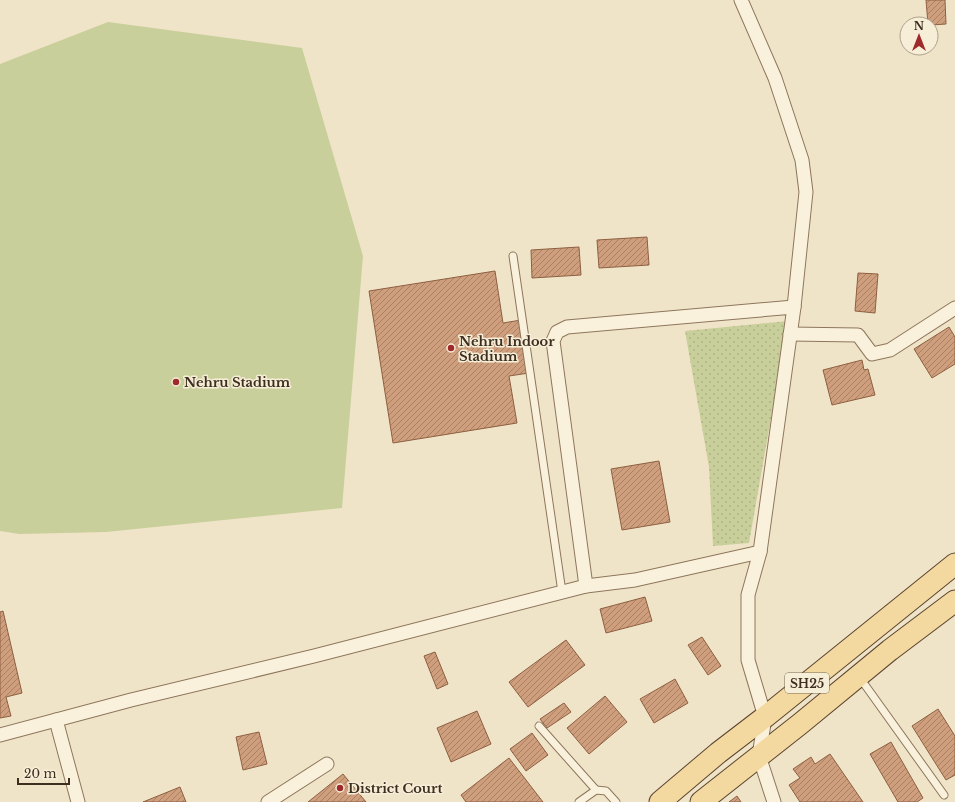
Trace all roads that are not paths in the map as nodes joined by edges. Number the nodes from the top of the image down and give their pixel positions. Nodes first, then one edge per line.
1 (741, 0) edge
2 (514, 256) dead end
3 (794, 307) junction
4 (955, 308) edge
5 (790, 334) junction
6 (760, 552) junction
7 (955, 564) edge
8 (586, 586) junction
9 (562, 592) junction
10 (955, 601) edge
11 (858, 676) junction
12 (765, 717) junction
13 (56, 720) junction
14 (538, 726) dead end
15 (0, 735) edge
16 (759, 756) junction
17 (327, 764) dead end
18 (596, 790) junction
19 (944, 795) dead end
20 (78, 802) edge
21 (268, 802) edge
22 (579, 802) edge
23 (616, 802) edge
24 (660, 802) edge
25 (701, 802) edge
26 (774, 802) edge

1 - 3 street
2 - 9 lane
3 - 5 street
3 - 8 street
4 - 5 street
5 - 6 street
6 - 8 street
6 - 12 street
7 - 12 main road, SH25
8 - 9 street
9 - 13 street
10 - 11 main road, SH25
11 - 16 main road, SH25
11 - 19 lane
12 - 16 street
12 - 24 main road, SH25
13 - 15 street
13 - 20 street
14 - 18 lane
16 - 25 main road, SH25
16 - 26 street
17 - 21 street
18 - 22 lane
18 - 23 lane

